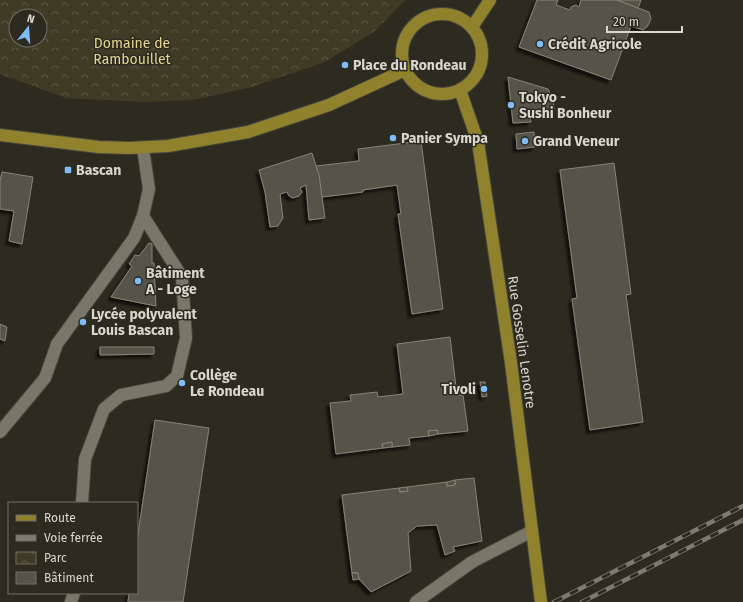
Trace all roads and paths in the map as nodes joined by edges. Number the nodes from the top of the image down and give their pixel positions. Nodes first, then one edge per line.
1 (490, 0) edge
2 (472, 27) junction
3 (405, 70) junction
4 (460, 90) junction
5 (0, 135) edge
6 (143, 148) junction
7 (143, 216) junction
8 (0, 432) edge
9 (82, 502) edge
10 (532, 531) junction
11 (416, 602) edge
12 (541, 602) edge

1 - 2 main road
2 - 3 main road
2 - 4 main road
3 - 4 main road
3 - 6 main road
4 - 10 main road, Rue Gosselin Lenotre
5 - 6 main road
6 - 7 lane
7 - 8 lane
7 - 9 lane
10 - 11 lane
10 - 12 main road, Rue Gosselin Lenotre

